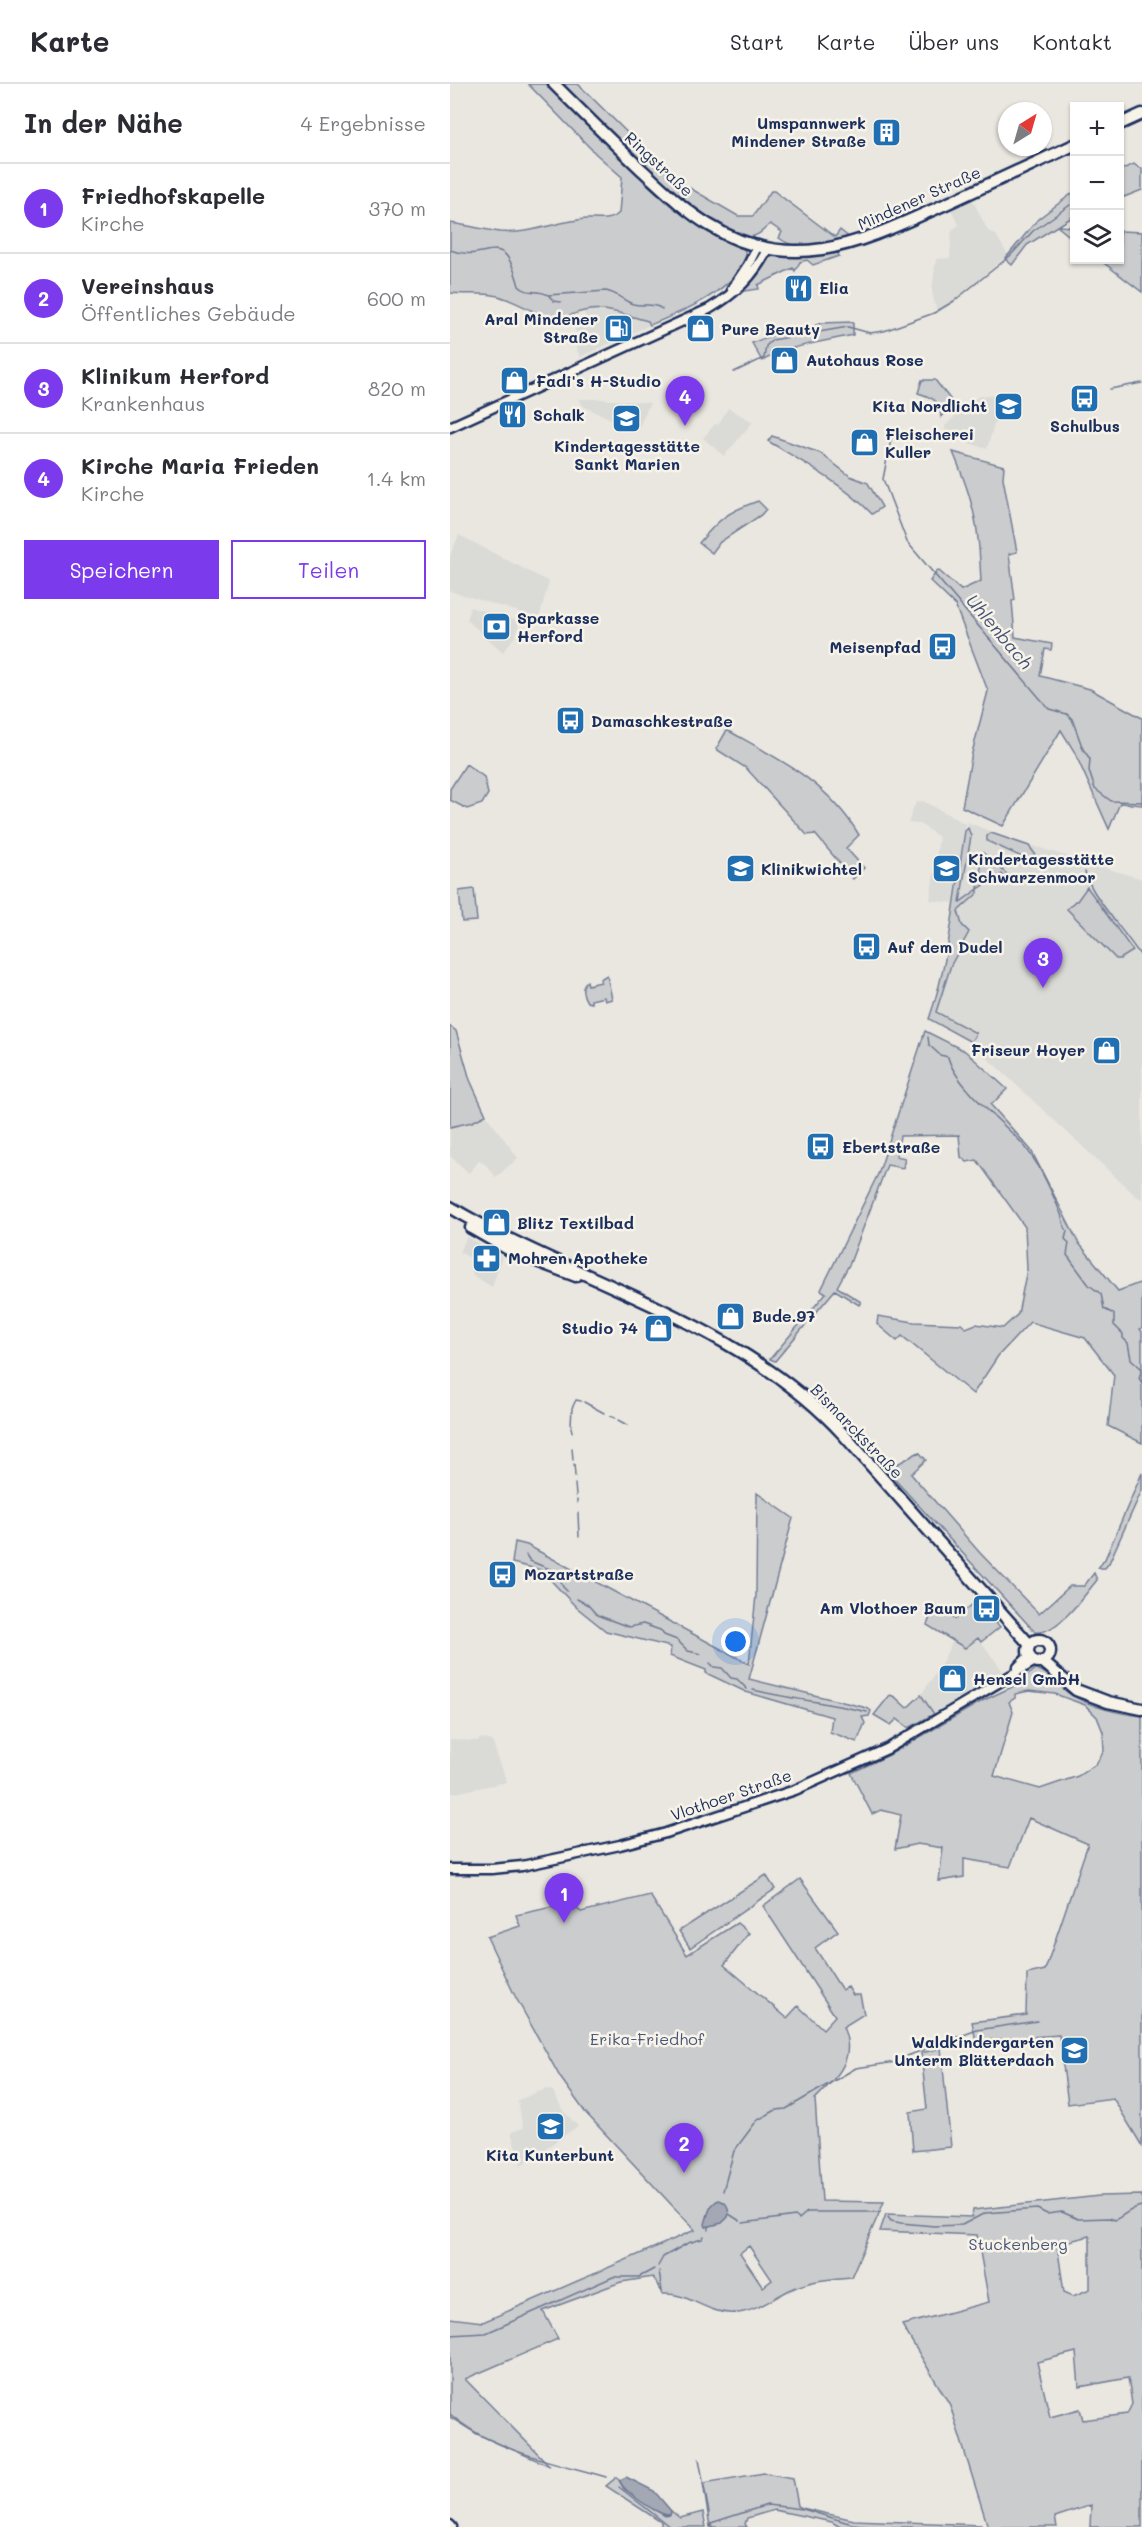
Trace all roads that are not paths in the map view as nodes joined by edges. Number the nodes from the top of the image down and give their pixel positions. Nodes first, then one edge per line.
1 (554, 84) edge
2 (1142, 114) edge
3 (1124, 122) edge
4 (1070, 147) edge
5 (763, 246) junction
6 (450, 427) edge
7 (450, 1207) edge
8 (450, 1213) edge
9 (622, 1291) junction
10 (1037, 1654) junction
11 (1142, 1709) edge
12 (450, 1869) edge

1 - 5 main road, Ringstraße
2 - 3 main road
4 - 5 main road, Mindener Straße
5 - 6 street
7 - 9 main road, Bismarckstraße
8 - 9 main road, Bismarckstraße
9 - 10 main road, Bismarckstraße
10 - 11 main road
10 - 12 street, Vlothoer Straße

